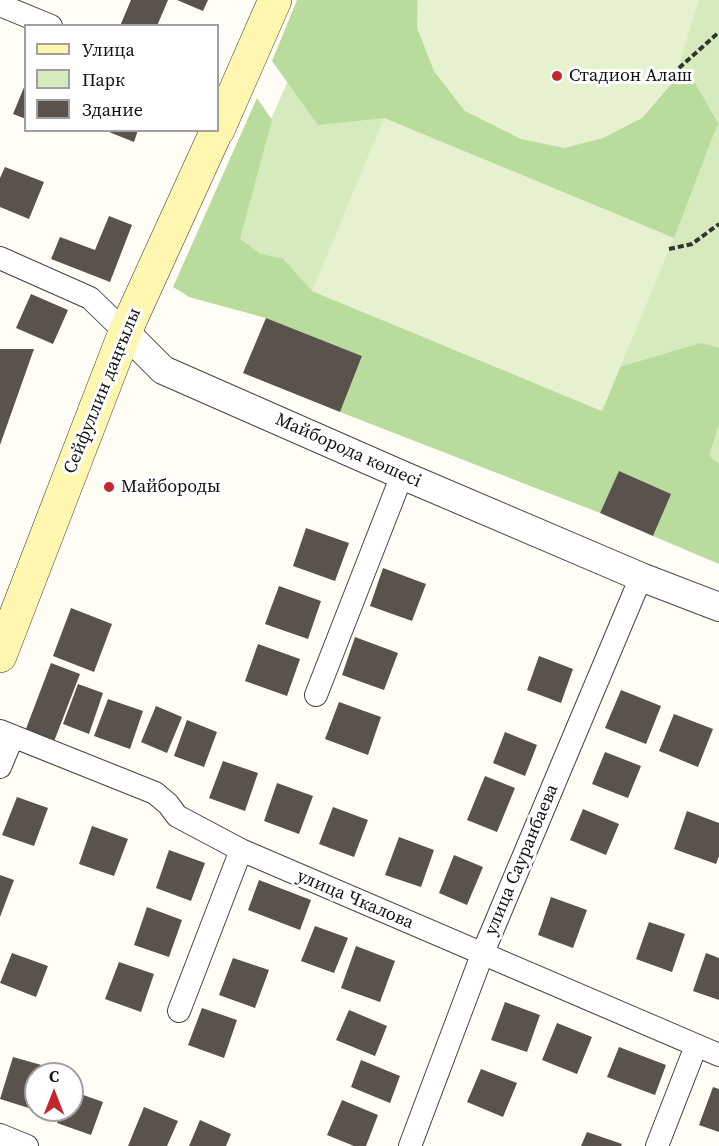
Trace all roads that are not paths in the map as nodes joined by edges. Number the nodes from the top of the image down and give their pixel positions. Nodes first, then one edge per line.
1 (275, 0) edge
2 (0, 5) edge
3 (46, 24) edge
4 (224, 97) edge
5 (219, 121) edge
6 (216, 132) edge
7 (0, 258) edge
8 (125, 332) junction
9 (402, 475) junction
10 (641, 577) junction
11 (719, 607) edge
12 (0, 656) edge
13 (316, 695) dead end
14 (6, 733) edge
15 (0, 767) edge
16 (241, 850) junction
17 (482, 955) junction
18 (179, 1011) dead end
19 (696, 1046) junction
20 (719, 1055) edge
21 (0, 1135) edge
22 (27, 1146) edge
23 (410, 1146) edge
24 (657, 1146) edge

1 - 4 main road, Сейфуллин даңғылы
2 - 3 street
4 - 5 main road, Сейфуллин даңғылы
6 - 8 main road, Сейфуллин даңғылы
7 - 8 street, Майборода көшесі
8 - 9 street, Майборода көшесі
8 - 12 main road, Сейфуллин даңғылы
9 - 10 street, Майборода көшесі
9 - 13 street
10 - 11 street, Майборода көшесі
10 - 17 street, улица Сауранбаева
14 - 15 street
14 - 16 street, улица Чкалова
16 - 17 street, улица Чкалова
16 - 18 street
17 - 19 street, улица Чкалова
17 - 23 street, улица Сауранбаева
19 - 20 street, улица Чкалова
19 - 24 street
21 - 22 street

